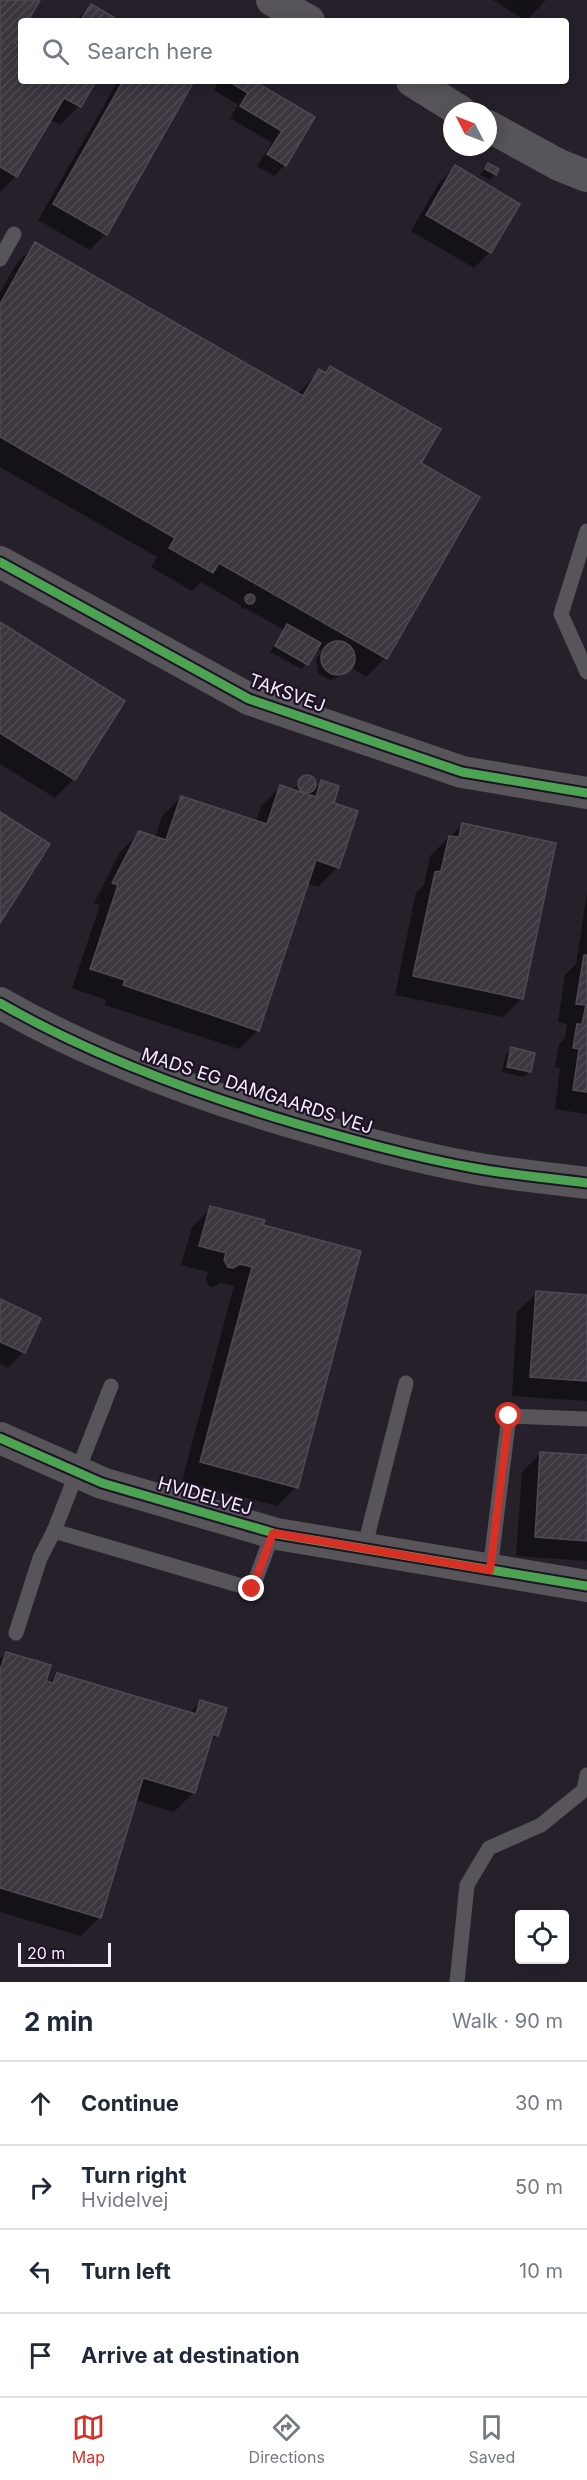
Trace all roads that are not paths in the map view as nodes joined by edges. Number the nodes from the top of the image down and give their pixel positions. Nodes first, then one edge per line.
1 (272, 0) edge
2 (304, 18) edge
3 (417, 84) edge
4 (446, 102) edge
5 (497, 131) edge
6 (587, 176) edge
7 (14, 234) dead end
8 (0, 259) edge
9 (587, 531) edge
10 (0, 562) edge
11 (587, 672) edge
12 (587, 793) edge
13 (0, 1003) edge
14 (587, 1184) edge
15 (406, 1383) dead end
16 (111, 1386) dead end
17 (587, 1419) edge
18 (0, 1438) edge
19 (79, 1473) junction
20 (54, 1531) junction
21 (273, 1533) junction
22 (364, 1549) junction
23 (490, 1570) junction
24 (587, 1586) edge
25 (15, 1633) dead end
26 (587, 1775) edge
27 (457, 1982) edge

1 - 2 street
3 - 4 street
5 - 6 street
7 - 8 lane
9 - 11 lane
10 - 12 street, TAKSVEJ
13 - 14 street, MADS EG DAMGAARDS VEJ
15 - 22 lane
16 - 19 lane
17 - 23 lane
18 - 19 street, HVIDELVEJ
19 - 20 lane
19 - 21 street, HVIDELVEJ
20 - 21 lane
20 - 25 lane
21 - 22 street, HVIDELVEJ
22 - 23 street, HVIDELVEJ
23 - 24 street, HVIDELVEJ
26 - 27 lane

